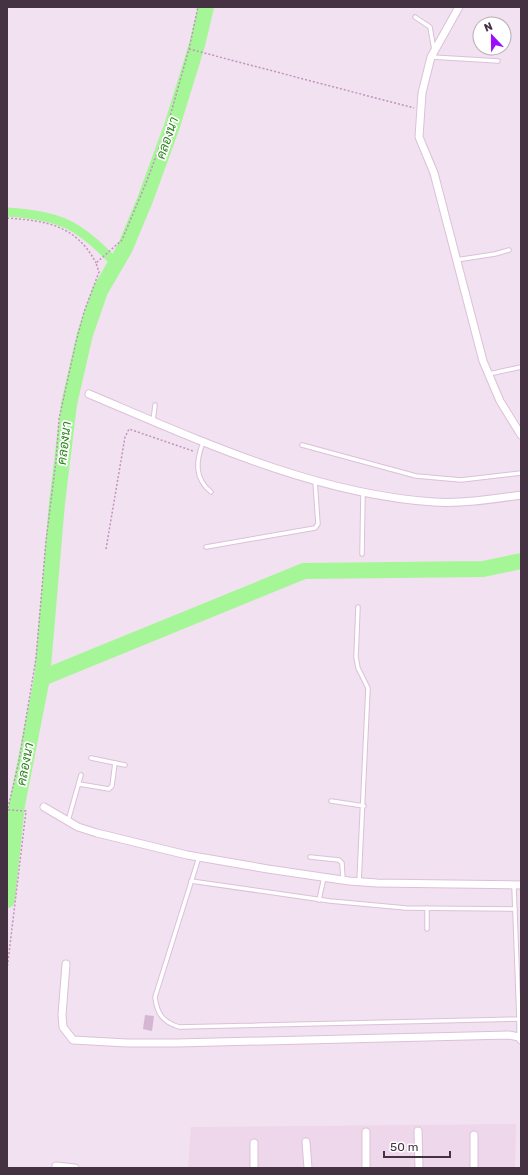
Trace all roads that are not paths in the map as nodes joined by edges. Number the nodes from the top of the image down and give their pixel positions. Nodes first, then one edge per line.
1 (459, 7) edge
2 (415, 17) dead end
3 (432, 54) junction
4 (498, 61) dead end
5 (509, 250) dead end
6 (455, 260) junction
7 (521, 367) edge
8 (488, 375) junction
9 (89, 394) dead end
10 (155, 404) dead end
11 (153, 421) junction
12 (521, 435) edge
13 (203, 442) junction
14 (302, 445) dead end
15 (521, 473) edge
16 (315, 481) junction
17 (211, 492) dead end
18 (363, 493) junction
19 (521, 495) edge
20 (206, 547) dead end
21 (362, 554) dead end
22 (358, 606) dead end
23 (91, 758) dead end
24 (115, 763) junction
25 (125, 764) dead end
26 (81, 775) dead end
27 (79, 784) junction
28 (331, 801) dead end
29 (364, 806) junction
30 (44, 807) dead end
31 (68, 822) junction
32 (199, 857) junction
33 (310, 857) dead end
34 (324, 877) junction
35 (343, 880) junction
36 (191, 881) junction
37 (359, 882) junction
38 (518, 886) edge
39 (319, 900) junction
40 (427, 908) junction
41 (515, 909) junction
42 (427, 929) dead end
43 (66, 964) dead end
44 (519, 1019) junction
45 (520, 1038) edge
46 (418, 1131) dead end
47 (366, 1132) dead end
48 (474, 1135) dead end
49 (306, 1142) dead end
50 (254, 1143) dead end
51 (56, 1166) dead end
52 (75, 1168) edge
53 (254, 1168) edge
54 (308, 1168) edge
55 (366, 1168) edge
56 (419, 1168) edge
57 (474, 1168) edge

1 - 3 street
2 - 3 lane
3 - 4 lane
3 - 6 street
5 - 6 lane
6 - 8 street
7 - 8 lane
8 - 12 street
9 - 11 street
10 - 11 lane
11 - 13 street
13 - 16 street
13 - 17 lane
14 - 15 lane
16 - 18 street
16 - 20 lane
18 - 19 street
18 - 21 lane
22 - 29 lane
23 - 24 lane
24 - 25 lane
24 - 27 lane
26 - 27 lane
27 - 31 lane
28 - 29 lane
29 - 37 lane
30 - 31 street
31 - 32 street
32 - 34 street
32 - 36 lane
33 - 35 lane
34 - 35 street
34 - 39 lane
35 - 37 street
36 - 39 lane
36 - 44 lane
37 - 38 street
38 - 41 lane
39 - 40 lane
40 - 41 lane
40 - 42 lane
41 - 44 lane
43 - 45 street
44 - 45 lane
46 - 56 street
47 - 55 street
48 - 57 street
49 - 54 street
50 - 53 street
51 - 52 street

